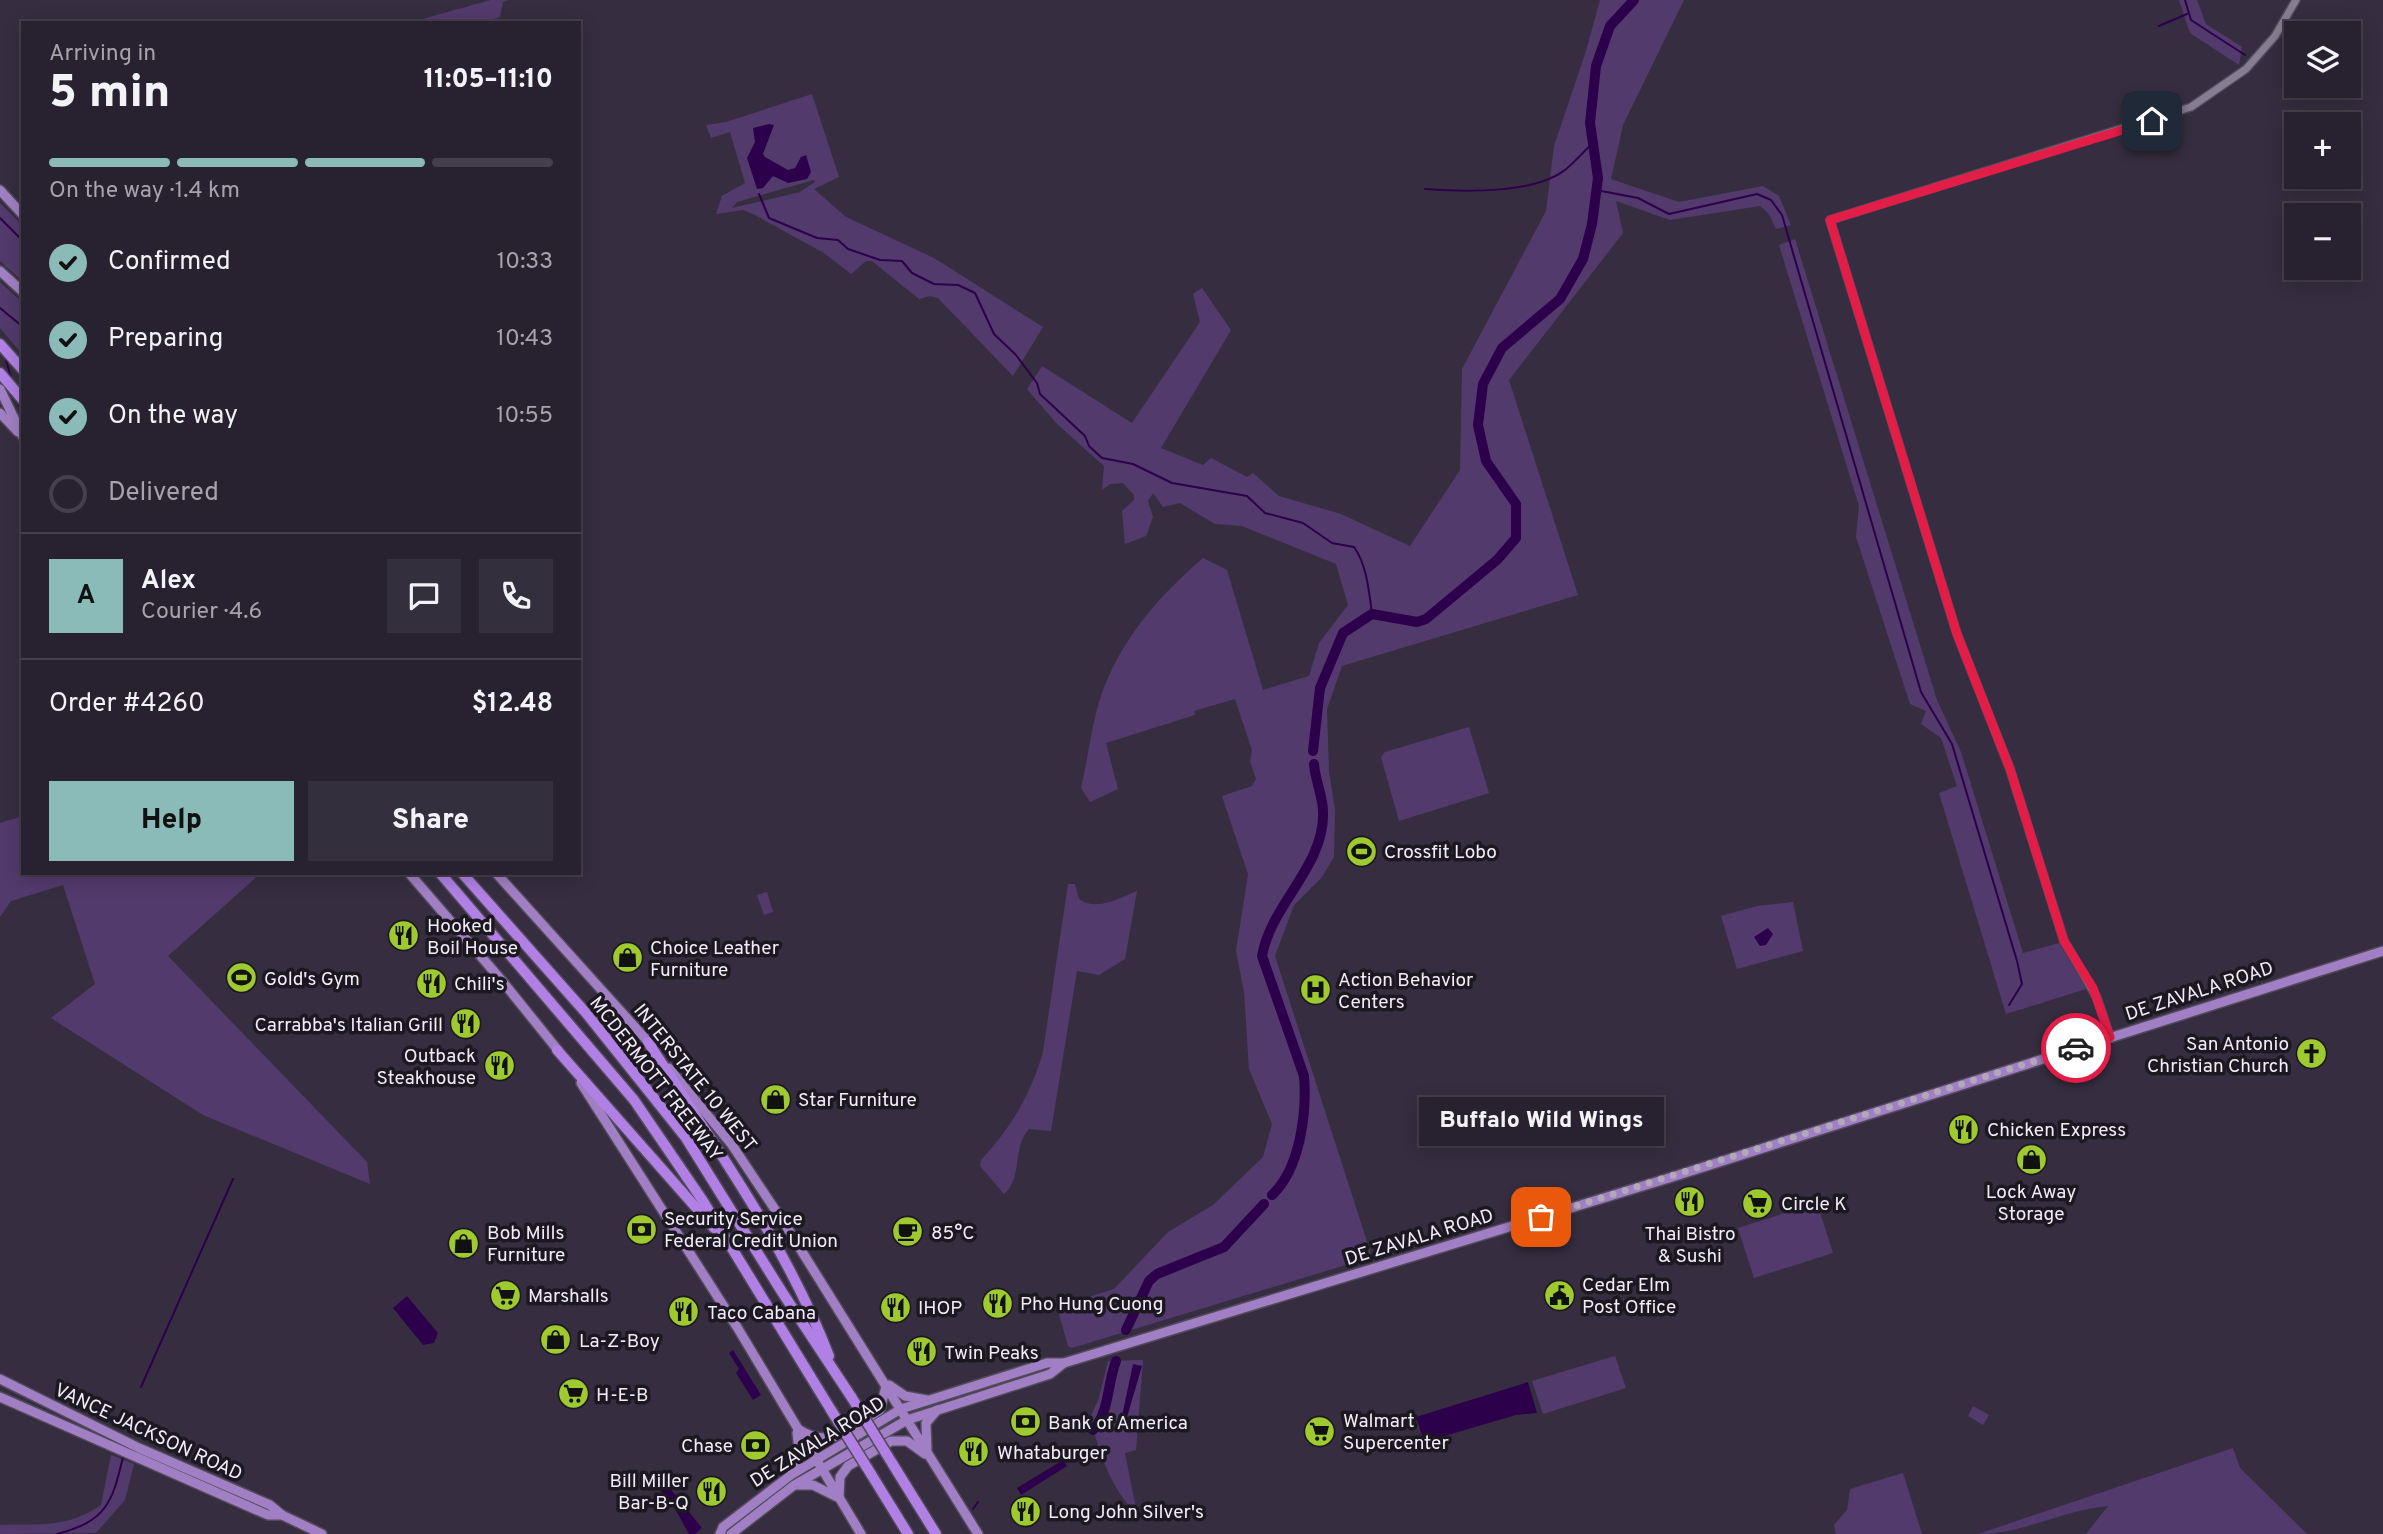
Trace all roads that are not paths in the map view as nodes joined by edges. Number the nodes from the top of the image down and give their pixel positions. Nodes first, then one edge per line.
1 (2296, 0) edge
2 (0, 190) edge
3 (21, 213) edge
4 (0, 271) edge
5 (21, 290) edge
6 (0, 344) edge
7 (21, 368) edge
8 (0, 373) edge
9 (0, 390) edge
10 (21, 398) edge
11 (0, 413) edge
12 (21, 433) edge
13 (21, 435) edge
14 (411, 875) edge
15 (442, 875) edge
16 (464, 875) edge
17 (498, 875) edge
18 (2383, 951) edge
19 (2110, 1037) junction
20 (648, 1042) junction
21 (558, 1050) junction
22 (741, 1261) junction
23 (1064, 1363) junction
24 (836, 1373) junction
25 (0, 1380) edge
26 (887, 1384) junction
27 (0, 1397) edge
28 (929, 1400) junction
29 (946, 1405) junction
30 (901, 1409) junction
31 (907, 1420) junction
32 (796, 1428) junction
33 (928, 1456) junction
34 (816, 1459) junction
35 (822, 1470) junction
36 (791, 1475) junction
37 (793, 1486) junction
38 (840, 1499) junction
39 (282, 1515) junction
40 (322, 1534) edge
41 (720, 1534) edge
42 (731, 1534) edge
43 (861, 1534) edge
44 (907, 1534) edge
45 (936, 1534) edge
46 (978, 1534) edge

1 - 19 street
2 - 3 main road
4 - 5 main road
6 - 7 highway
8 - 10 highway
9 - 12 main road
11 - 13 main road
14 - 21 main road
15 - 22 highway, MCDERMOTT FREEWAY
16 - 24 highway, MCDERMOTT FREEWAY
17 - 20 main road, INTERSTATE 10 WEST
18 - 19 main road, DE ZAVALA ROAD
19 - 23 main road, DE ZAVALA ROAD
20 - 24 highway
20 - 26 main road, INTERSTATE 10 WEST
21 - 22 highway
21 - 32 main road
22 - 44 highway, MCDERMOTT FREEWAY, bridge
23 - 28 main road, DE ZAVALA ROAD
23 - 29 main road, DE ZAVALA ROAD
24 - 45 highway, MCDERMOTT FREEWAY, bridge
25 - 39 main road, VANCE JACKSON ROAD
26 - 28 main road
26 - 30 main road, INTERSTATE 10 WEST
26 - 32 main road
27 - 39 main road, VANCE JACKSON ROAD
28 - 30 main road, DE ZAVALA ROAD
29 - 31 main road, DE ZAVALA ROAD
29 - 33 main road
30 - 31 main road, INTERSTATE 10 WEST
30 - 34 main road, DE ZAVALA ROAD
31 - 33 main road, INTERSTATE 10 WEST
31 - 35 main road, DE ZAVALA ROAD
32 - 34 main road
32 - 36 main road
33 - 38 main road
33 - 46 main road, INTERSTATE 10 WEST
34 - 35 main road
34 - 36 main road, DE ZAVALA ROAD
35 - 37 main road, DE ZAVALA ROAD
35 - 38 main road
36 - 41 main road, DE ZAVALA ROAD
37 - 38 main road
37 - 42 main road, DE ZAVALA ROAD
38 - 43 main road
39 - 40 main road, VANCE JACKSON ROAD

